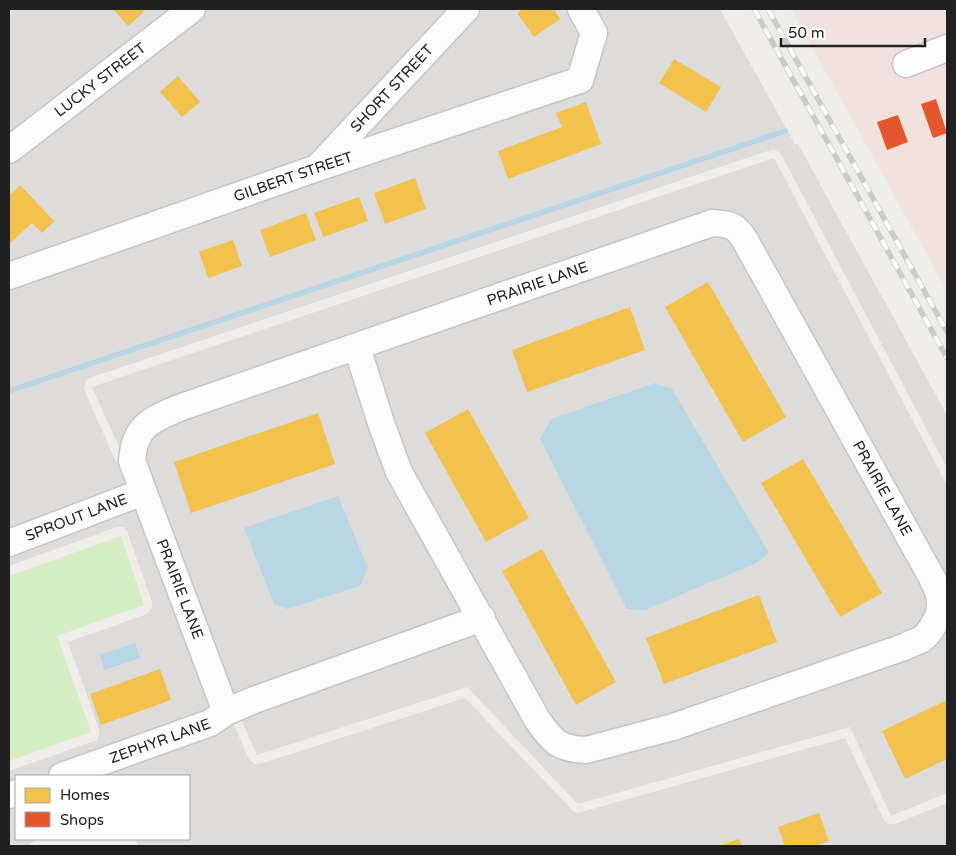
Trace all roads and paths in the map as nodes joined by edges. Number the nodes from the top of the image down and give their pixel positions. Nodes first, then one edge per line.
1 (192, 9) edge
2 (466, 9) edge
3 (581, 9) edge
4 (947, 48) edge
5 (906, 64) dead end
6 (9, 150) edge
7 (317, 168) junction
8 (9, 276) edge
9 (357, 347) junction
10 (143, 492) junction
11 (9, 543) edge
12 (482, 618) junction
13 (226, 712) junction
14 (65, 775) edge

1 - 6 street, LUCKY STREET
2 - 7 street, SHORT STREET
3 - 7 street, GILBERT STREET
4 - 5 street
7 - 8 street, GILBERT STREET
9 - 10 street, PRAIRIE LANE
9 - 12 street, PRAIRIE LANE
9 - 12 street, PRAIRIE LANE
10 - 11 street, SPROUT LANE
10 - 13 street, PRAIRIE LANE
12 - 13 street
13 - 14 street, ZEPHYR LANE

